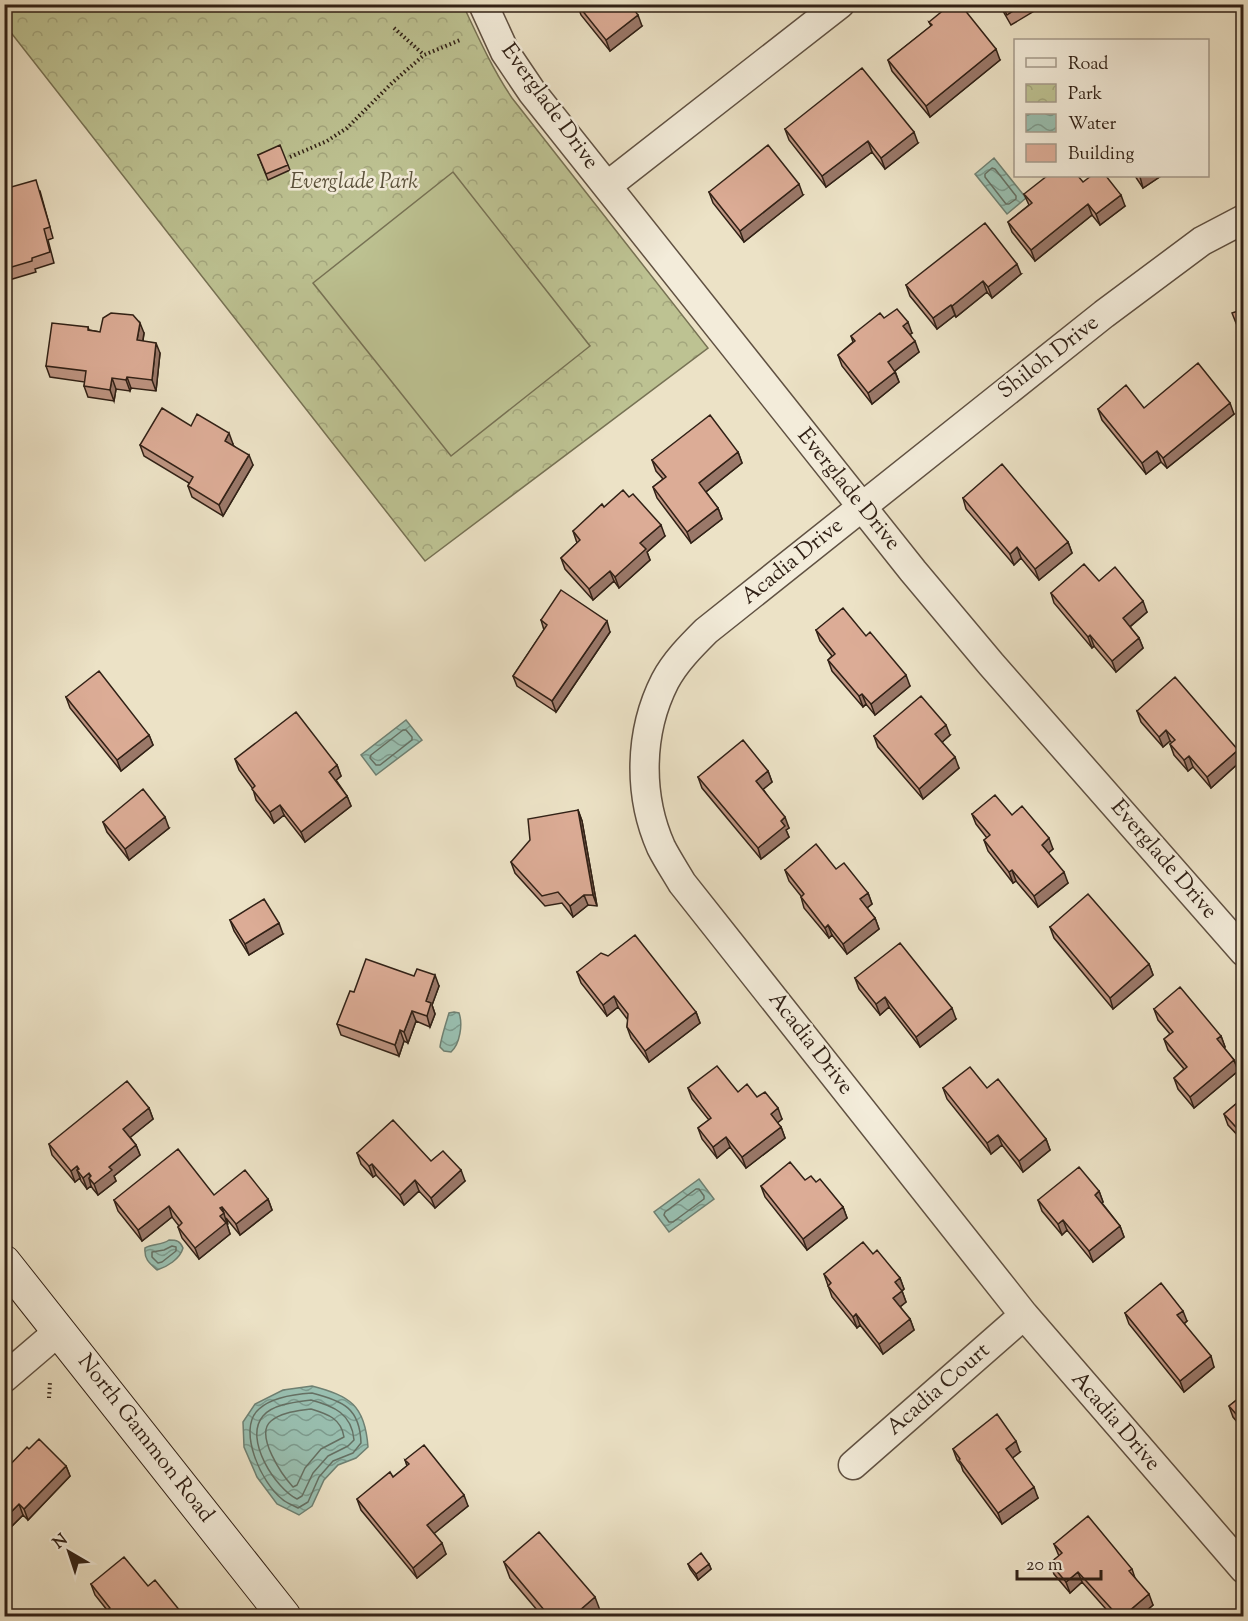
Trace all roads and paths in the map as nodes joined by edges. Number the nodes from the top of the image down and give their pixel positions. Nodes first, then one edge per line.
1 (483, 4) edge
2 (840, 4) edge
3 (394, 28) dead end
4 (460, 40) dead end
5 (424, 55) junction
6 (290, 157) dead end
7 (608, 186) junction
8 (1244, 219) edge
9 (860, 507) junction
10 (1244, 952) edge
11 (4, 1262) edge
12 (1024, 1315) junction
13 (4, 1330) edge
14 (10, 1331) dead end
15 (59, 1331) junction
16 (4, 1378) edge
17 (50, 1382) dead end
18 (49, 1398) dead end
19 (854, 1465) dead end
20 (1244, 1569) edge
21 (284, 1617) edge

1 - 7 street, Everglade Drive
2 - 7 street
3 - 5 path
4 - 5 path
5 - 6 path
7 - 9 street, Everglade Drive
8 - 9 street, Shiloh Drive
9 - 10 street, Everglade Drive
9 - 12 street, Acadia Drive
11 - 15 main road, North Gammon Road
12 - 19 street, Acadia Court
12 - 20 street, Acadia Drive
13 - 14 path
15 - 16 street
15 - 21 main road, North Gammon Road
17 - 18 path

